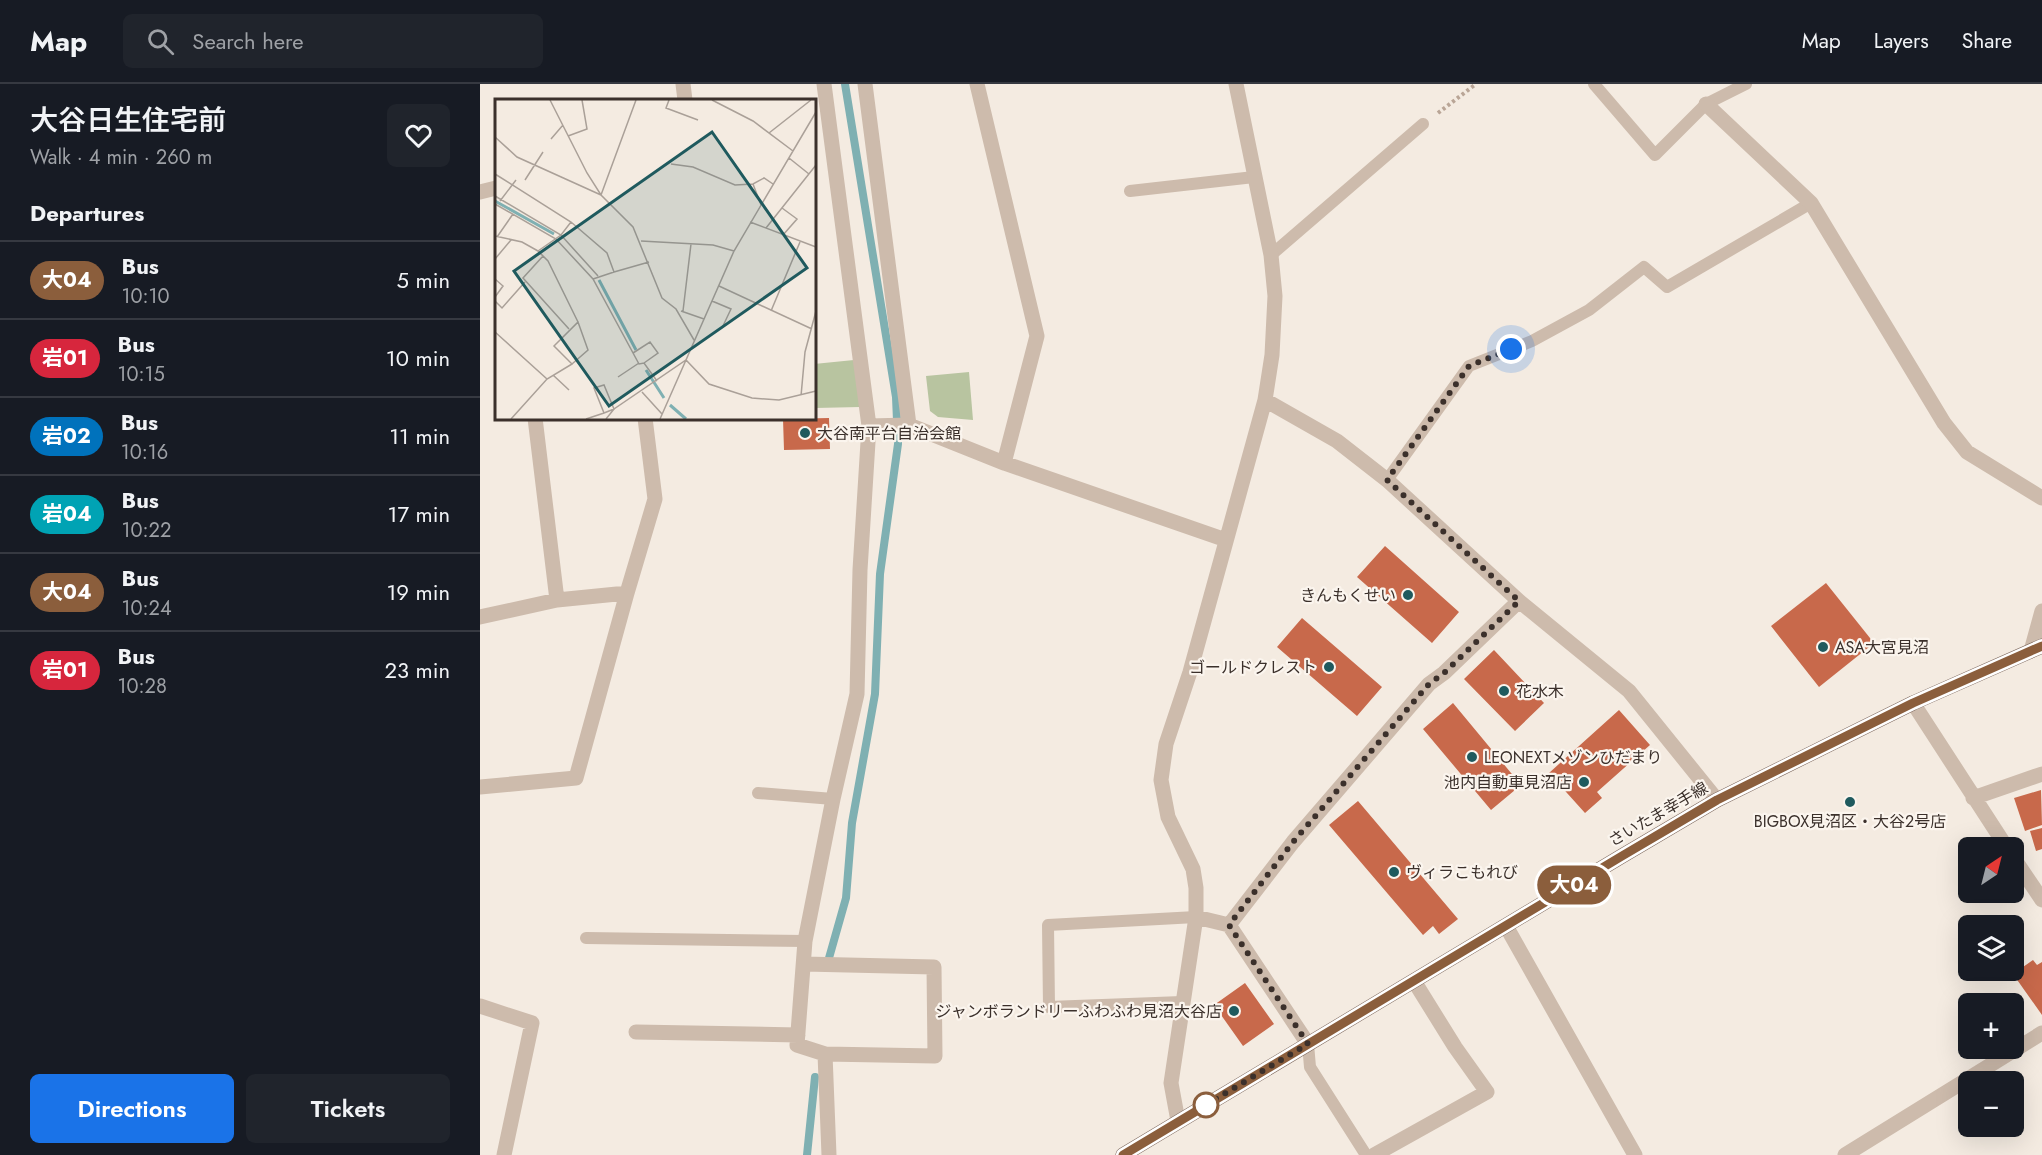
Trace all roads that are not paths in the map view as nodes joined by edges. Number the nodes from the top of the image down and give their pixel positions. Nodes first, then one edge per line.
1 (683, 84) edge
2 (824, 84) edge
3 (865, 84) edge
4 (977, 84) edge
5 (1236, 84) edge
6 (1594, 84) edge
7 (1746, 84) edge
8 (685, 99) edge
9 (1706, 104) junction
10 (1424, 124) road end
11 (1254, 177) junction
12 (495, 188) edge
13 (1130, 191) dead end
14 (480, 192) edge
15 (1811, 204) junction
16 (1271, 255) junction
17 (1265, 400) junction
18 (535, 420) edge
19 (645, 420) edge
20 (901, 425) junction
21 (869, 426) junction
22 (1004, 463) junction
23 (1387, 480) junction
24 (2042, 498) edge
25 (1226, 540) junction
26 (627, 593) junction
27 (556, 600) junction
28 (1519, 601) junction
29 (2042, 611) edge
30 (480, 617) edge
31 (2036, 648) edge
32 (1913, 703) junction
33 (2042, 774) edge
34 (480, 787) edge
35 (758, 793) dead end
36 (1973, 798) junction
37 (833, 799) junction
38 (1717, 800) junction
39 (2000, 837) edge
40 (2024, 872) edge
41 (2040, 894) edge
42 (1196, 917) junction
43 (1229, 925) junction
44 (1506, 926) junction
45 (586, 938) dead end
46 (805, 941) junction
47 (804, 964) junction
48 (1414, 981) junction
49 (1182, 1002) junction
50 (480, 1006) edge
51 (636, 1032) dead end
52 (2042, 1033) edge
53 (798, 1035) junction
54 (1308, 1044) junction
55 (825, 1054) junction
56 (1178, 1121) junction
57 (504, 1155) edge
58 (828, 1155) edge
59 (1123, 1155) edge
60 (1366, 1155) edge
61 (1374, 1155) edge
62 (1635, 1155) edge
63 (1845, 1155) edge

1 - 8 street
2 - 21 street
3 - 20 street
4 - 22 street
5 - 11 street
6 - 9 lane
7 - 9 lane
9 - 15 street
10 - 16 lane
11 - 13 lane
11 - 16 street
12 - 14 street
15 - 23 lane
15 - 24 street
16 - 17 street
17 - 23 street
17 - 25 street
18 - 27 street
19 - 26 street
20 - 21 street
20 - 22 street
21 - 37 street
22 - 25 street
23 - 28 street
25 - 42 street
26 - 27 street
26 - 34 street
27 - 30 street
28 - 38 street
28 - 43 street
29 - 31 street
31 - 32 main road, さいたま幸手線
32 - 36 street
32 - 38 main road, さいたま幸手線
33 - 36 street
35 - 37 lane
36 - 39 street
37 - 46 street
38 - 44 main road, さいたま幸手線
40 - 41 street
42 - 43 street
42 - 49 street
42 - 49 lane
43 - 54 street
44 - 48 main road, さいたま幸手線
44 - 62 street
45 - 46 lane
46 - 47 street
47 - 53 street
47 - 55 street
48 - 54 main road, さいたま幸手線
48 - 61 street
49 - 56 street
50 - 57 street
51 - 53 street
52 - 63 street
53 - 55 street
54 - 56 main road, さいたま幸手線
54 - 60 lane
55 - 58 street
56 - 59 main road, さいたま幸手線

